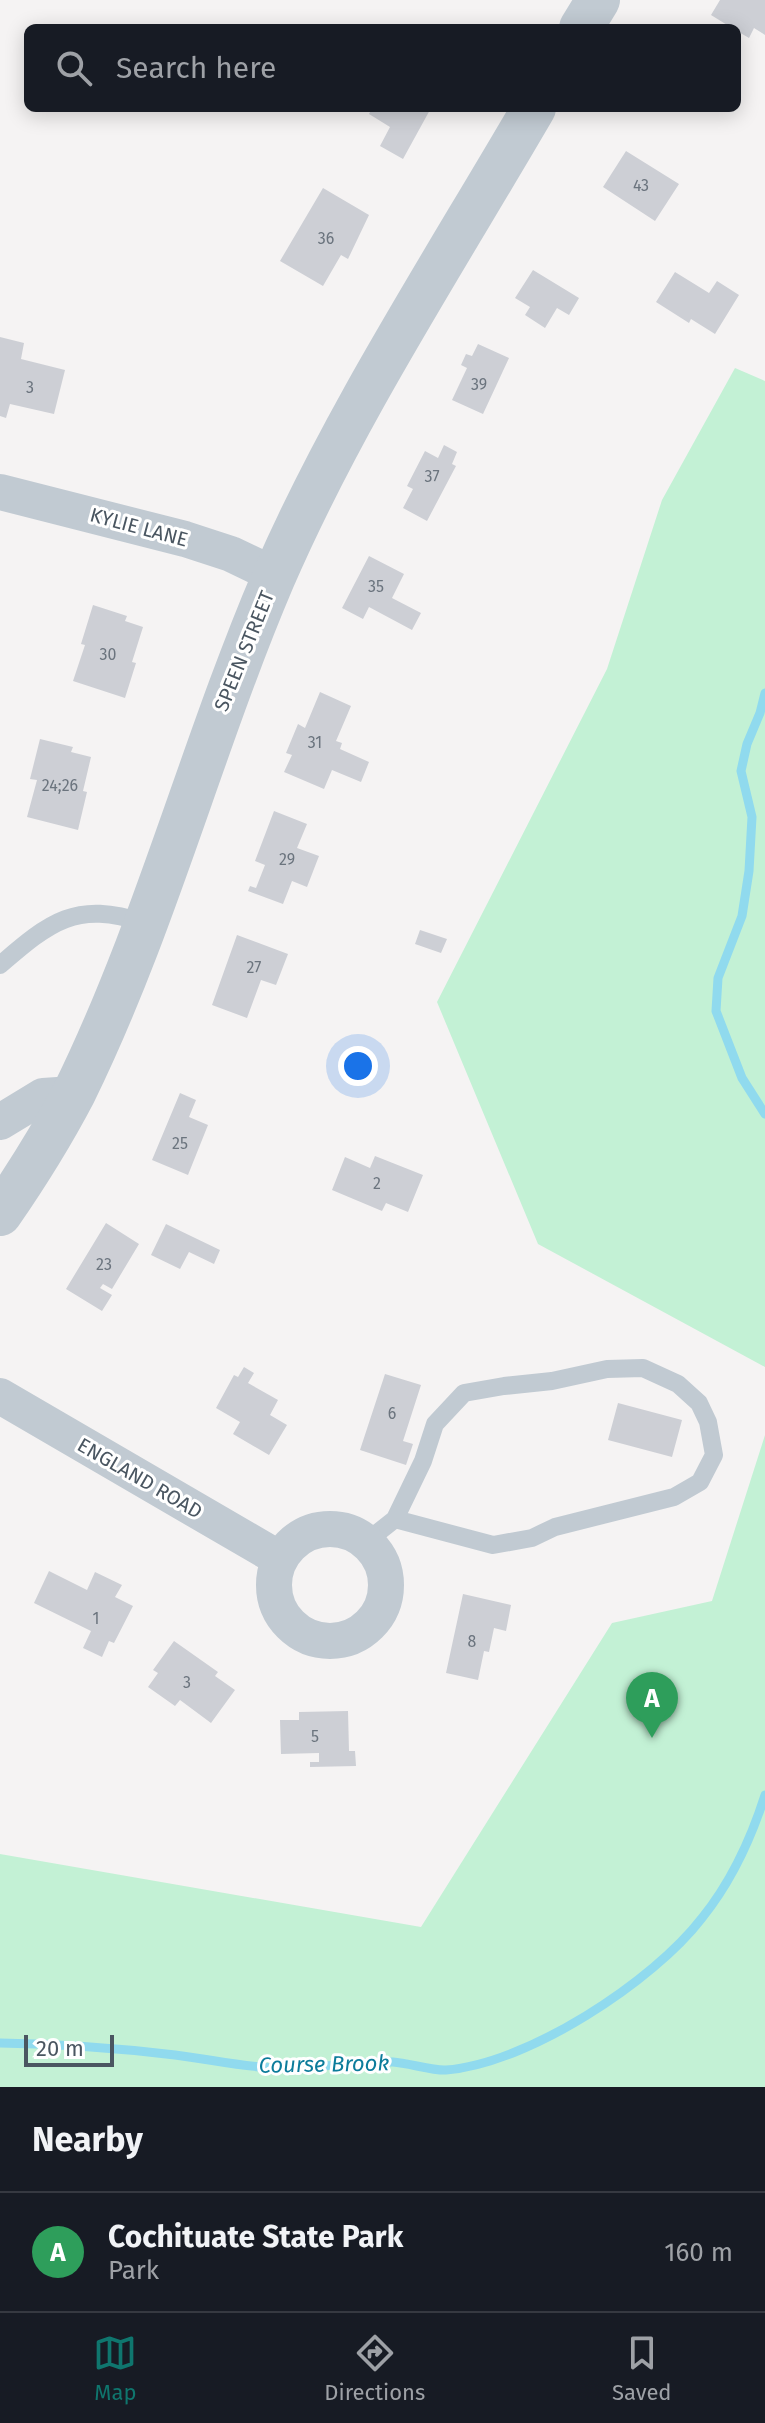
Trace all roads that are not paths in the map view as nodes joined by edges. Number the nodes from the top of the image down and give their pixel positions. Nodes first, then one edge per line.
1 (598, 0) edge
2 (583, 24) edge
3 (532, 112) edge
4 (0, 492) edge
5 (275, 575) junction
6 (144, 923) junction
7 (0, 965) edge
8 (73, 1094) junction
9 (0, 1122) edge
10 (0, 1214) edge
11 (0, 1396) edge
12 (395, 1519) junction
13 (366, 1542) junction
14 (280, 1559) junction

1 - 2 street
3 - 5 street, SPEEN STREET
4 - 5 street, KYLIE LANE
5 - 6 street, SPEEN STREET
6 - 7 lane
6 - 8 street, SPEEN STREET
8 - 9 street
8 - 10 street, SPEEN STREET
11 - 14 street, ENGLAND ROAD
12 - 12 lane
12 - 13 lane
13 - 14 street
13 - 14 street

